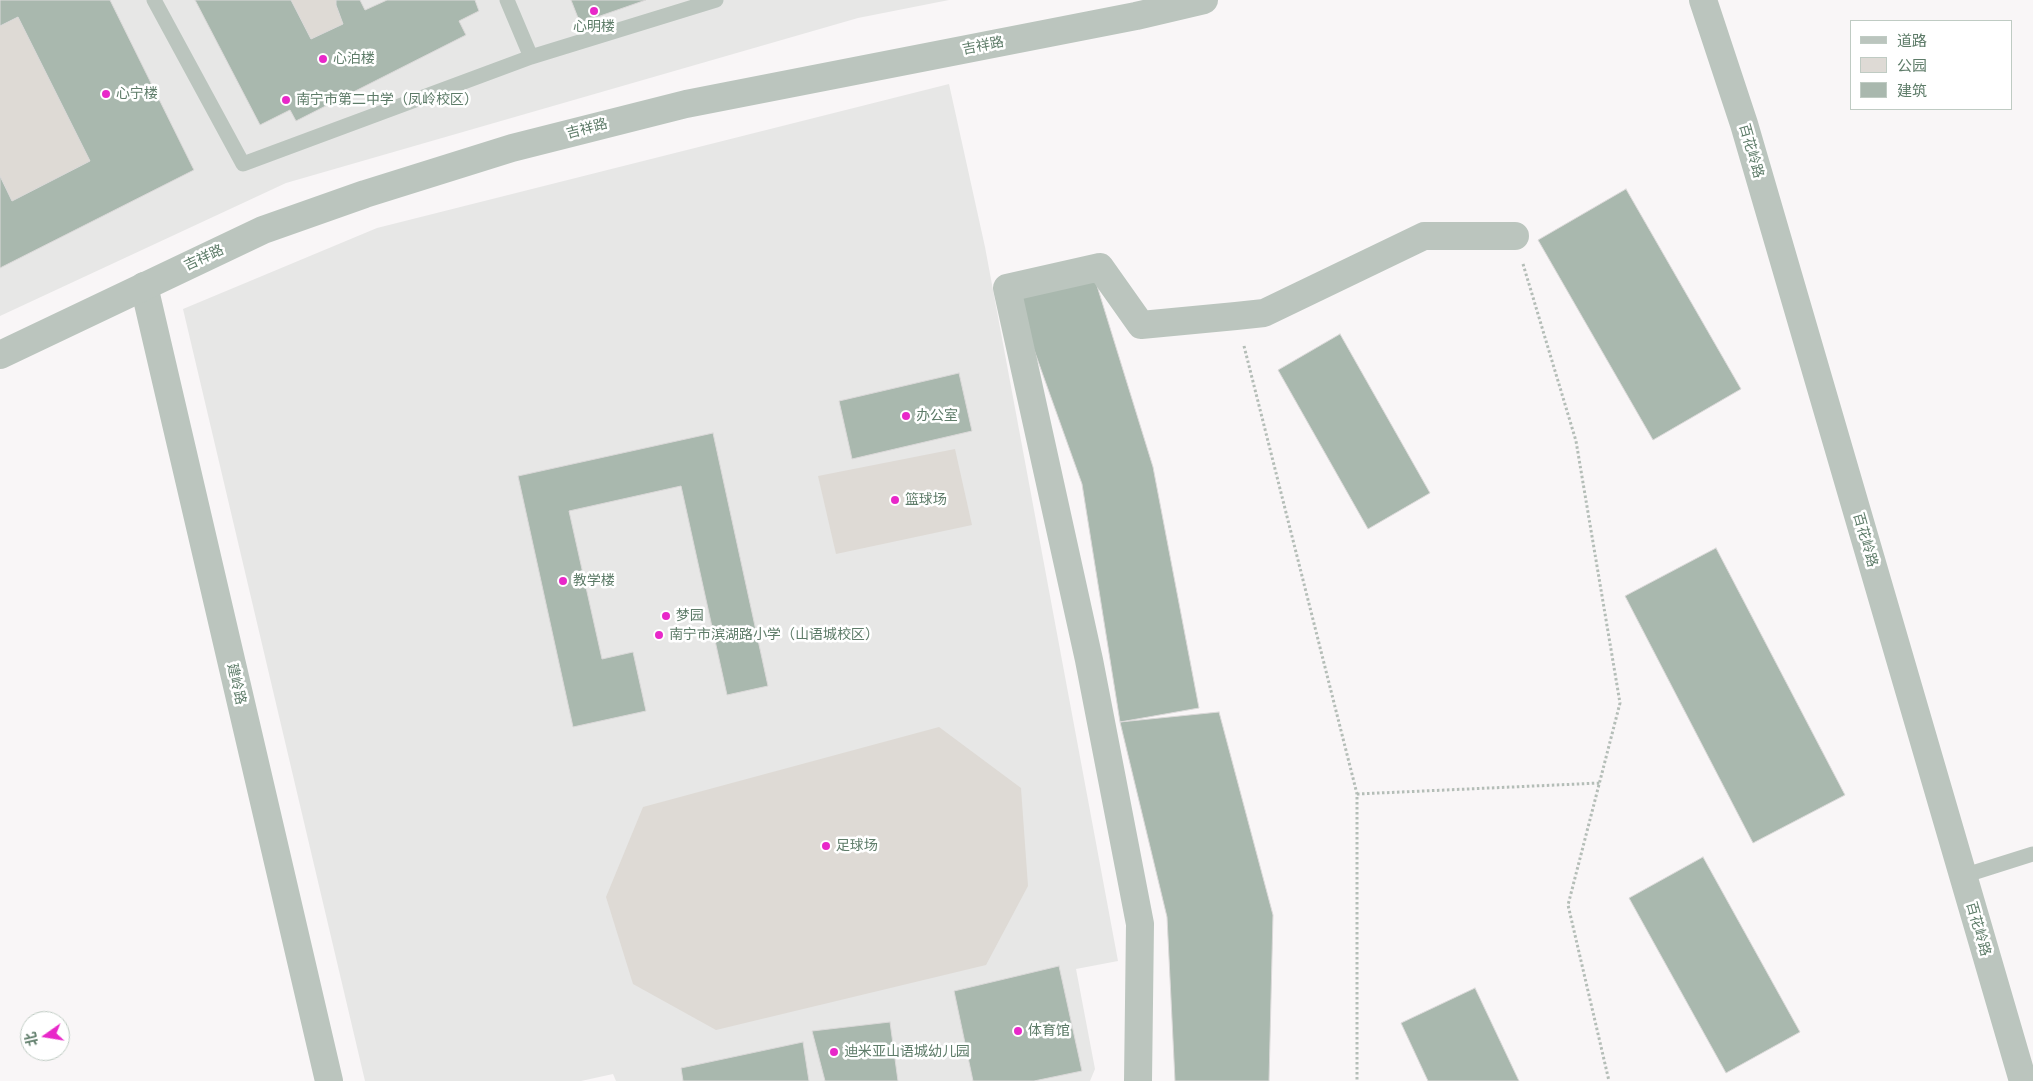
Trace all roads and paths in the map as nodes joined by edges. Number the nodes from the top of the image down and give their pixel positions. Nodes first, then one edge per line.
1 (154, 0) edge
2 (507, 0) edge
3 (716, 0) edge
4 (1204, 0) edge
5 (1703, 0) edge
6 (531, 57) junction
7 (1514, 236) joint
8 (144, 286) junction
9 (1236, 316) junction
10 (0, 355) edge
11 (1600, 783) junction
12 (1357, 794) junction
13 (2033, 854) edge
14 (1963, 876) junction
15 (329, 1081) edge
16 (1138, 1081) edge
17 (1357, 1081) edge
18 (1609, 1081) edge
19 (2023, 1081) edge

1 - 6 lane
2 - 6 lane
3 - 6 lane
4 - 8 street, 吉祥路
5 - 14 street, 百花岭路
7 - 9 street
7 - 11 path
8 - 10 street, 吉祥路
8 - 15 street, 建岭路
9 - 12 path
9 - 16 street
11 - 12 path
11 - 18 path
12 - 17 path
13 - 14 lane
14 - 19 street, 百花岭路

